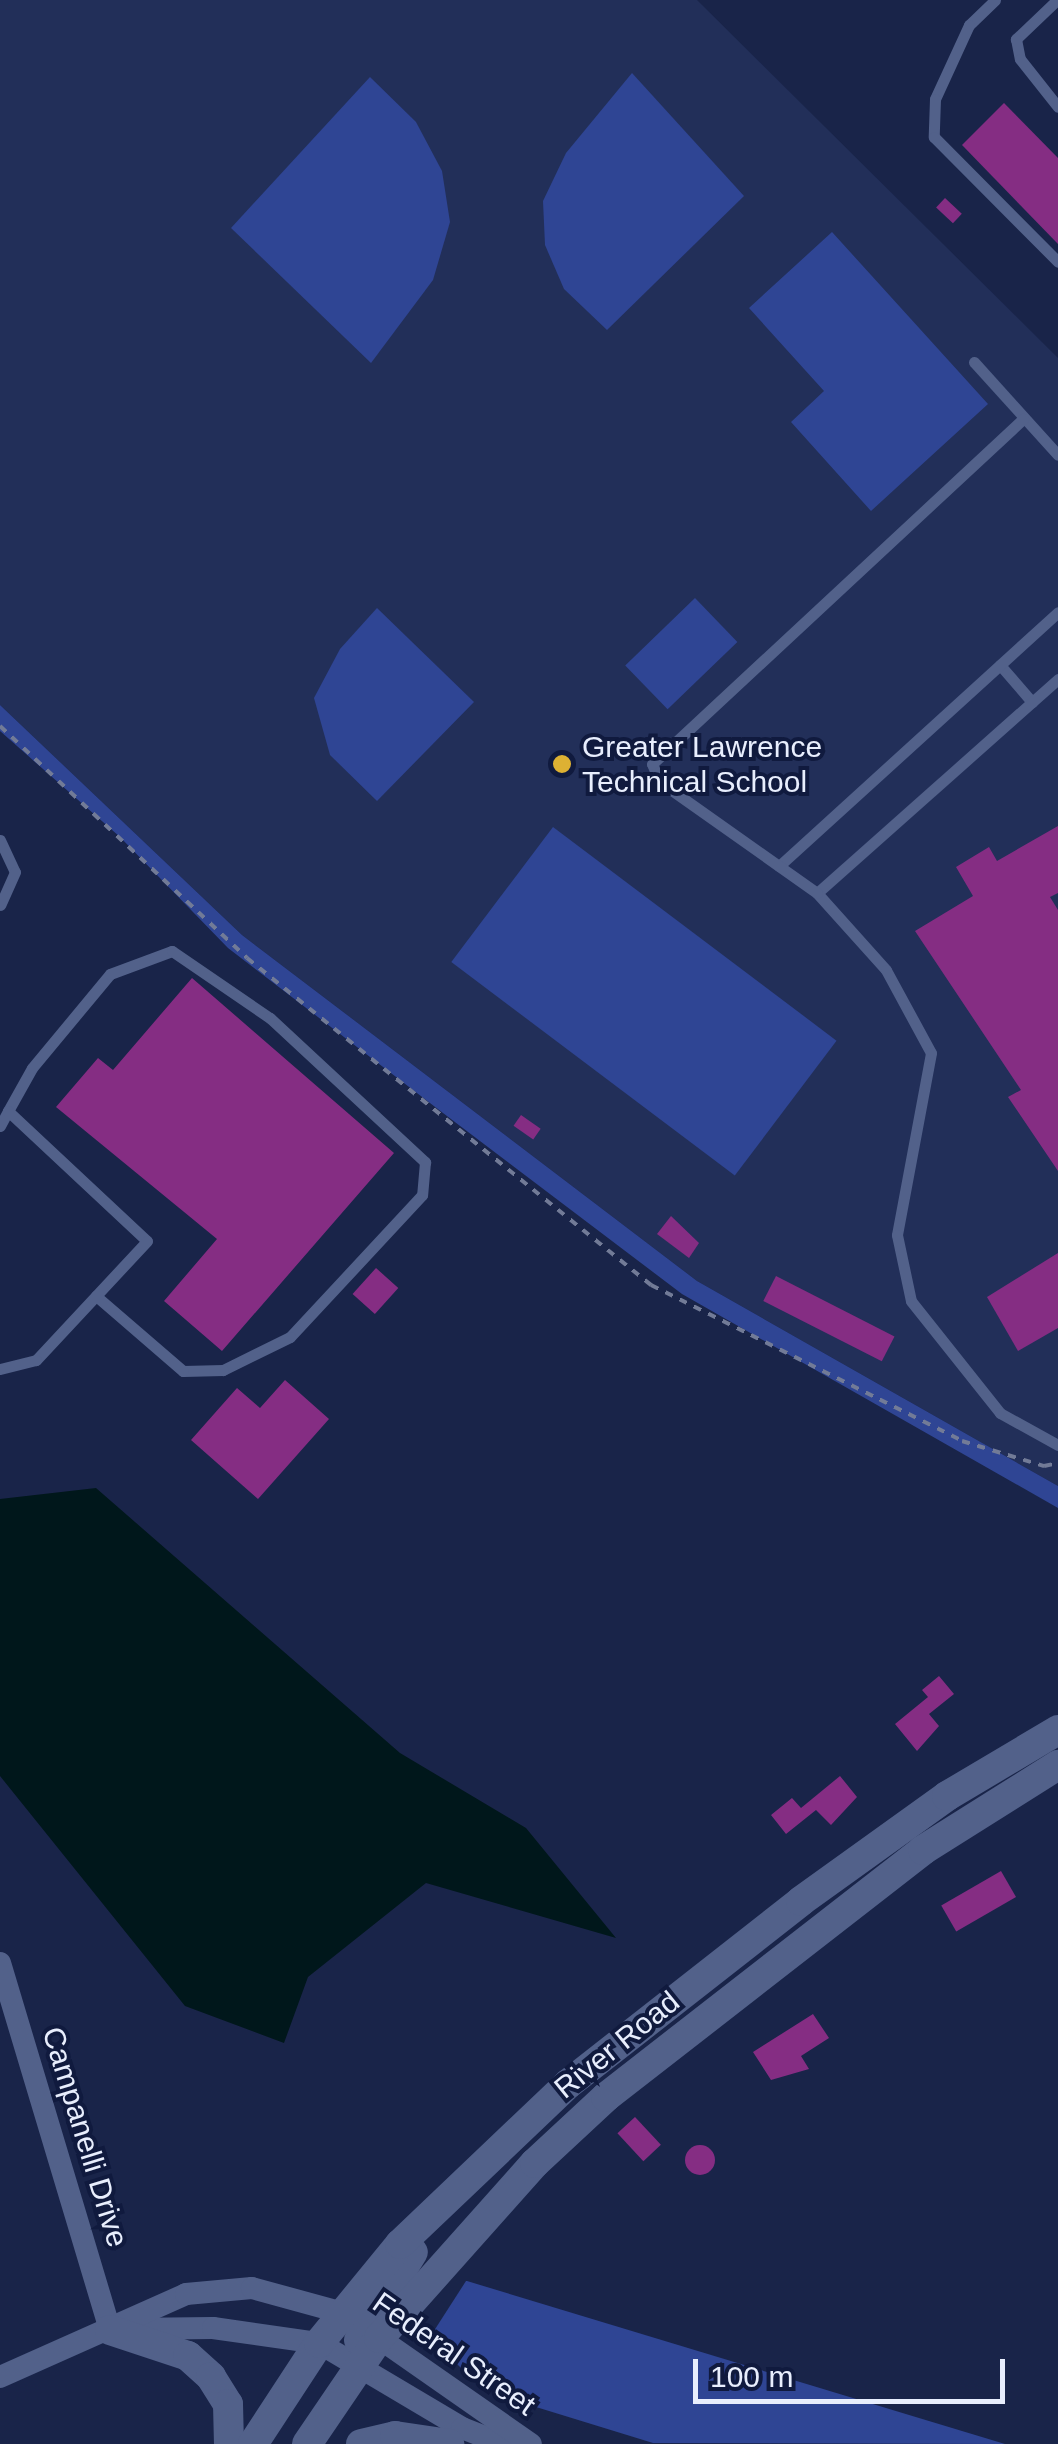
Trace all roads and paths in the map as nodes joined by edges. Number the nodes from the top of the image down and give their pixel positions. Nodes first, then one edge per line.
1 (995, 0) edge
2 (1057, 0) edge
3 (1058, 107) edge
4 (1058, 262) edge
5 (974, 362) dead end
6 (1023, 419) junction
7 (1058, 455) edge
8 (1058, 612) edge
9 (1000, 665) junction
10 (1058, 679) edge
11 (1032, 702) junction
12 (0, 726) edge
13 (0, 840) edge
14 (779, 866) junction
15 (817, 893) junction
16 (0, 906) edge
17 (8, 1111) junction
18 (0, 1126) edge
19 (96, 1296) junction
20 (0, 1370) edge
21 (1058, 1445) edge
22 (1058, 1463) edge
23 (1058, 1730) edge
24 (1058, 1765) edge
25 (0, 1963) edge
26 (362, 2326) junction
27 (110, 2330) junction
28 (319, 2343) junction
29 (359, 2362) junction
30 (0, 2376) edge
31 (229, 2444) edge
32 (253, 2444) edge
33 (307, 2444) edge
34 (362, 2444) edge
35 (448, 2444) edge
36 (503, 2444) edge
37 (532, 2444) edge

1 - 4 lane
2 - 3 lane
5 - 6 lane
6 - 7 lane
6 - 14 lane
8 - 9 lane
9 - 11 lane
9 - 14 lane
10 - 11 lane
11 - 15 lane
12 - 22 path
13 - 16 lane
14 - 15 lane
15 - 21 lane
17 - 18 lane
17 - 19 lane
17 - 19 lane
19 - 20 lane
23 - 26 main road, River Road
24 - 26 main road, River Road
25 - 27 street, Campanelli Drive
26 - 27 street
26 - 28 main road, River Road
26 - 29 main road, River Road
26 - 37 street, Federal Street
27 - 28 street, Federal Street
27 - 30 street
27 - 31 main road
28 - 29 street, Federal Street
28 - 32 main road, River Road
29 - 33 main road, River Road
29 - 36 street, Federal Street
34 - 35 main road

